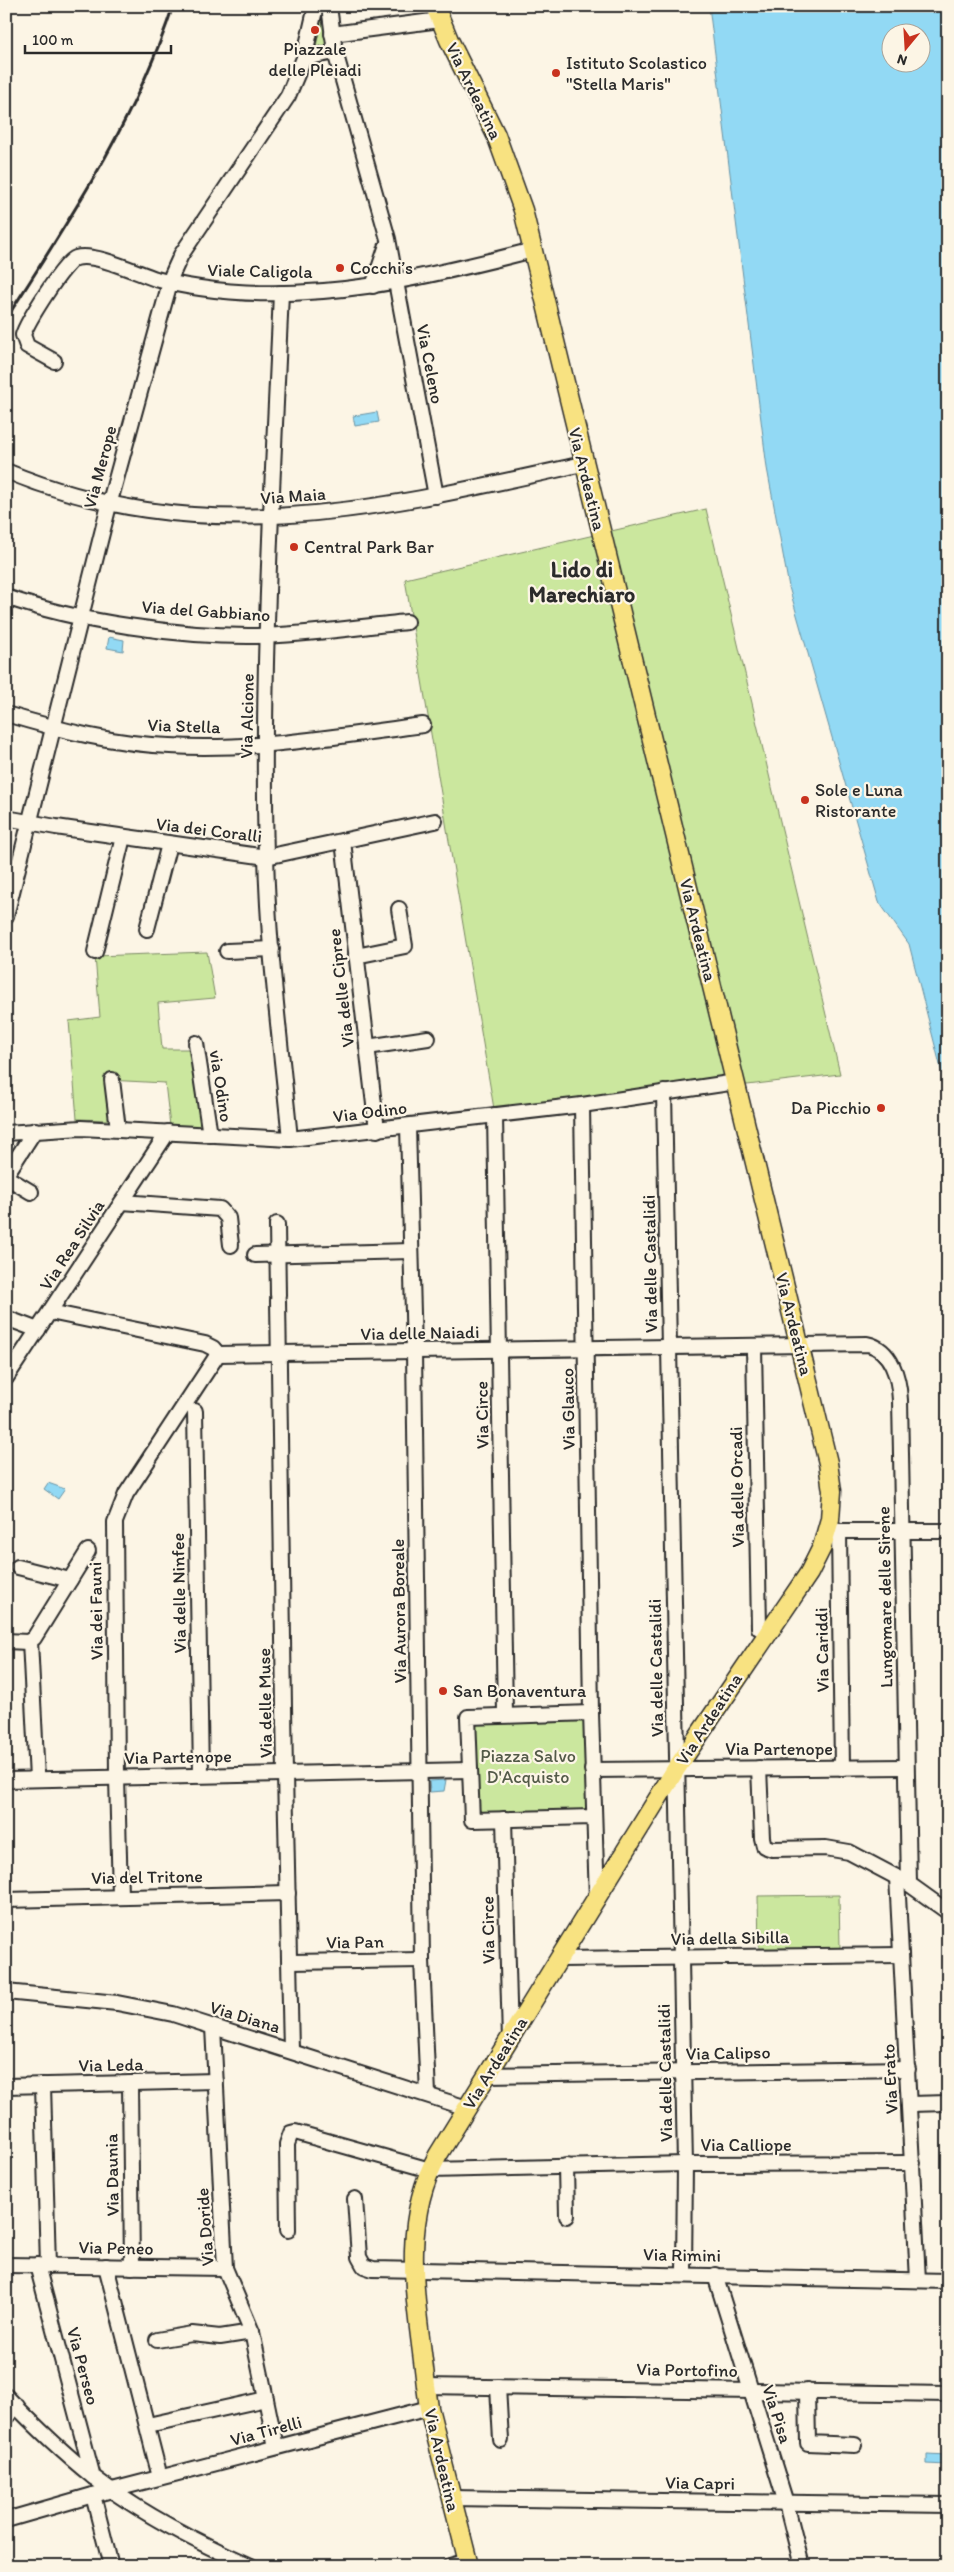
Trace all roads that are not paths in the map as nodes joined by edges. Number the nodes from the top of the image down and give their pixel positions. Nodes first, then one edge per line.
1 (316, 6) edge
2 (329, 6) edge
3 (437, 13) edge
4 (332, 34) junction
5 (335, 52) junction
6 (304, 58) junction
7 (388, 239) junction
8 (533, 250) junction
9 (170, 282) junction
10 (395, 283) junction
11 (373, 286) junction
12 (281, 292) junction
13 (54, 361) dead end
14 (583, 464) junction
15 (6, 472) edge
16 (436, 496) junction
17 (109, 505) junction
18 (271, 517) junction
19 (6, 597) edge
20 (82, 617) junction
21 (407, 622) dead end
22 (267, 635) junction
23 (6, 714) edge
24 (423, 725) dead end
25 (54, 728) junction
26 (265, 745) junction
27 (6, 818) edge
28 (435, 821) dead end
29 (30, 823) junction
30 (123, 837) junction
31 (343, 841) junction
32 (169, 844) junction
33 (266, 857) junction
34 (399, 909) dead end
35 (6, 916) edge
36 (147, 929) dead end
37 (272, 949) junction
38 (227, 951) dead end
39 (95, 952) dead end
40 (356, 956) junction
41 (428, 1038) dead end
42 (196, 1042) dead end
43 (367, 1047) junction
44 (112, 1080) dead end
45 (736, 1082) junction
46 (664, 1092) junction
47 (582, 1105) junction
48 (495, 1115) junction
49 (408, 1126) junction
50 (118, 1129) junction
51 (35, 1130) junction
52 (377, 1130) junction
53 (168, 1132) junction
54 (6, 1133) edge
55 (210, 1135) junction
56 (290, 1139) junction
57 (6, 1176) edge
58 (31, 1192) dead end
59 (122, 1202) junction
60 (277, 1224) dead end
61 (230, 1245) dead end
62 (411, 1252) junction
63 (278, 1255) junction
64 (255, 1256) dead end
65 (50, 1312) junction
66 (6, 1318) edge
67 (38, 1330) junction
68 (799, 1345) junction
69 (754, 1346) junction
70 (670, 1347) junction
71 (586, 1348) junction
72 (500, 1350) junction
73 (414, 1351) junction
74 (218, 1354) junction
75 (279, 1355) junction
76 (6, 1378) edge
77 (195, 1410) dead end
78 (834, 1528) junction
79 (948, 1531) edge
80 (904, 1532) junction
81 (88, 1551) dead end
82 (18, 1567) dead end
83 (70, 1580) junction
84 (759, 1628) dead end
85 (6, 1641) edge
86 (30, 1641) junction
87 (591, 1713) junction
88 (505, 1714) junction
89 (906, 1767) junction
90 (759, 1768) junction
91 (842, 1768) junction
92 (676, 1769) junction
93 (470, 1770) junction
94 (592, 1770) junction
95 (420, 1772) junction
96 (285, 1774) junction
97 (201, 1775) junction
98 (117, 1777) junction
99 (37, 1779) junction
100 (6, 1780) edge
101 (593, 1817) junction
102 (504, 1819) junction
103 (903, 1881) junction
104 (288, 1893) junction
105 (120, 1896) junction
106 (6, 1900) edge
107 (597, 1900) junction
108 (948, 1912) edge
109 (901, 1955) junction
110 (681, 1957) junction
111 (560, 1959) junction
112 (422, 1960) junction
113 (290, 1962) junction
114 (6, 1992) edge
115 (212, 2027) junction
116 (510, 2040) junction
117 (291, 2050) junction
118 (908, 2070) junction
119 (683, 2073) junction
120 (488, 2076) junction
121 (216, 2081) junction
122 (130, 2083) junction
123 (43, 2085) junction
124 (6, 2086) edge
125 (428, 2094) junction
126 (948, 2103) edge
127 (910, 2104) junction
128 (467, 2108) junction
129 (913, 2163) junction
130 (685, 2164) junction
131 (566, 2166) junction
132 (430, 2170) junction
133 (355, 2199) dead end
134 (567, 2216) dead end
135 (288, 2230) dead end
136 (6, 2265) edge
137 (42, 2265) junction
138 (106, 2266) junction
139 (132, 2267) junction
140 (225, 2268) junction
141 (414, 2270) junction
142 (684, 2274) junction
143 (715, 2275) junction
144 (918, 2280) junction
145 (948, 2281) edge
146 (252, 2332) junction
147 (157, 2340) dead end
148 (426, 2386) junction
149 (498, 2387) junction
150 (750, 2390) junction
151 (807, 2391) junction
152 (948, 2394) edge
153 (6, 2396) edge
154 (266, 2399) junction
155 (17, 2406) junction
156 (429, 2408) junction
157 (6, 2417) edge
158 (148, 2425) junction
159 (501, 2440) dead end
160 (855, 2445) dead end
161 (276, 2447) junction
162 (93, 2477) junction
163 (160, 2477) junction
164 (112, 2490) junction
165 (93, 2495) junction
166 (451, 2498) junction
167 (786, 2503) junction
168 (948, 2505) edge
169 (6, 2520) edge
170 (468, 2564) edge
171 (111, 2566) edge
172 (252, 2566) edge
173 (450, 2566) edge
174 (802, 2566) edge

1 - 6 street
2 - 4 street
3 - 4 street
3 - 8 main road, Via Ardeatina
4 - 5 street
5 - 6 street
5 - 7 street, Via Celeno
6 - 9 street, Via Merope
7 - 10 street, Via Celeno
7 - 11 street
8 - 10 street, Viale Caligola
8 - 14 main road, Via Ardeatina
9 - 12 street, Viale Caligola
9 - 13 street, Viale Caligola
9 - 17 street, Via Merope
10 - 11 street, Viale Caligola
10 - 16 street, Via Celeno
11 - 12 street, Viale Caligola
12 - 18 street, Via Alcione
14 - 16 street, Via Maia
14 - 45 main road, Via Ardeatina
15 - 17 street, Via Maia
16 - 18 street, Via Maia
17 - 18 street, Via Maia
17 - 20 street, Via Merope
18 - 22 street, Via Alcione
19 - 20 street, Via del Gabbiano
20 - 22 street, Via del Gabbiano
20 - 25 street, Via Merope
21 - 22 street, Via del Gabbiano
22 - 26 street, Via Alcione
23 - 25 street, Via Stella
24 - 26 street, Via Stella
25 - 26 street, Via Stella
25 - 29 street, Via Merope
26 - 33 street, Via Alcione
27 - 29 street, Via dei Coralli
28 - 31 street, Via dei Coralli
29 - 30 street, Via dei Coralli
29 - 35 street, Via Merope
30 - 32 street, Via dei Coralli
30 - 39 street
31 - 33 street, Via dei Coralli
31 - 40 street, Via delle Cipree
32 - 33 street, Via dei Coralli
32 - 36 street
33 - 37 street, Via Alcione
34 - 40 street
37 - 38 street
37 - 56 street, Via Alcione
40 - 43 street, Via delle Cipree
41 - 43 street
42 - 55 street, via Odino
43 - 52 street, Via delle Cipree
44 - 50 street
45 - 46 street, Via Odino
45 - 68 main road, Via Ardeatina
46 - 47 street, Via Odino
46 - 70 street, Via delle Castalidi
47 - 48 street, Via Odino
47 - 71 street, Via Glauco
48 - 49 street, Via Odino
48 - 72 street, Via Circe
49 - 52 street, Via Odino
49 - 62 street, Via Aurora Boreale
50 - 51 street, Via Odino
50 - 53 street, Via Odino
51 - 54 street, Via Odino
51 - 57 street
52 - 56 street, Via Odino
53 - 55 street, Via Odino
53 - 59 street, Via Rea Silvia
55 - 56 street, Via Odino
57 - 58 street
59 - 61 street
59 - 65 street, Via Rea Silvia
60 - 63 street, Via delle Muse
62 - 63 street
62 - 73 street, Via Aurora Boreale
63 - 64 street
63 - 75 street, Via delle Muse
65 - 67 street, Via Rea Silvia
65 - 74 street, Via delle Naiadi
66 - 67 street
67 - 76 street, Via Rea Silvia
68 - 69 street, Via delle Naiadi
68 - 78 main road, Via Ardeatina
68 - 80 street, Lungomare delle Sirene
69 - 70 street, Via delle Naiadi
69 - 84 street, Via delle Orcadi
70 - 71 street, Via delle Naiadi
70 - 92 street, Via delle Castalidi
71 - 72 street, Via delle Naiadi
71 - 87 street, Via Glauco
72 - 73 street, Via delle Naiadi
72 - 88 street, Via Circe
73 - 75 street, Via delle Naiadi
73 - 95 street, Via Aurora Boreale
74 - 75 street, Via delle Naiadi
74 - 98 street, Via dei Fauni
75 - 96 street, Via delle Muse
77 - 97 street, Via delle Ninfee
78 - 80 street
78 - 91 street, Via Cariddi
78 - 92 main road, Via Ardeatina
79 - 80 street
80 - 89 street, Lungomare delle Sirene
81 - 83 street
82 - 83 street
83 - 86 street
85 - 86 street
86 - 99 street
87 - 88 street
87 - 94 street
88 - 93 street
89 - 91 street, Via Partenope
89 - 103 street, Lungomare delle Sirene
90 - 91 street, Via Partenope
90 - 92 street, Via Partenope
90 - 103 street
92 - 94 street, Via Partenope
92 - 107 main road, Via Ardeatina
92 - 110 street, Via delle Castalidi
93 - 95 street, Via Partenope
93 - 102 street
94 - 101 street
95 - 96 street, Via Partenope
95 - 112 street, Via Aurora Boreale
96 - 97 street, Via Partenope
96 - 104 street, Via delle Muse
97 - 98 street, Via Partenope
98 - 99 street, Via Partenope
98 - 105 street, Via dei Fauni
99 - 100 street, Via Partenope
101 - 102 street
101 - 107 street
102 - 116 street, Via Circe
103 - 108 street
103 - 109 street, Via Erato
104 - 105 street, Via del Tritone
104 - 113 street, Via delle Muse
105 - 106 street, Via del Tritone
107 - 111 main road, Via Ardeatina
109 - 110 street, Via della Sibilla
109 - 118 street, Via Erato
110 - 111 street, Via della Sibilla
110 - 119 street, Via delle Castalidi
111 - 116 main road, Via Ardeatina
112 - 113 street, Via Pan
112 - 125 street, Via Aurora Boreale
113 - 117 street, Via delle Muse
114 - 115 street, Via Diana
115 - 117 street, Via Diana
115 - 121 street, Via Doride
116 - 120 main road, Via Ardeatina
117 - 125 street, Via Diana
118 - 119 street, Via Calipso
118 - 127 street, Via Erato
119 - 120 street, Via Calipso
119 - 130 street, Via delle Castalidi
120 - 128 main road, Via Ardeatina
121 - 122 street, Via Leda
121 - 140 street, Via Doride
122 - 123 street, Via Leda
122 - 139 street, Via Daunia
123 - 124 street, Via Leda
123 - 137 street, Via Perseo
125 - 128 street, Via Diana
126 - 127 street
127 - 129 street, Via Erato
128 - 132 main road, Via Ardeatina
129 - 130 street, Via Calliope
129 - 144 street, Via Erato
130 - 131 street, Via Calliope
130 - 142 street, Via delle Castalidi
131 - 132 street, Via Calliope
131 - 134 street
132 - 135 street, Via Calliope
132 - 141 main road, Via Ardeatina
133 - 141 street, Via Rimini
136 - 137 street, Via Peneo
137 - 138 street, Via Peneo
137 - 162 street, Via Perseo
138 - 139 street, Via Peneo
138 - 158 street
139 - 140 street, Via Peneo
140 - 146 street, Via Doride
141 - 142 street, Via Rimini
141 - 148 main road, Via Ardeatina
142 - 143 street, Via Rimini
143 - 144 street, Via Rimini
143 - 150 street, Via Pisa
144 - 145 street, Via Rimini
146 - 147 street
146 - 154 street, Via Doride
148 - 149 street, Via Portofino
148 - 156 main road, Via Ardeatina
149 - 150 street, Via Portofino
149 - 159 street
150 - 151 street, Via Portofino
150 - 167 street, Via Pisa
151 - 152 street, Via Portofino
151 - 160 street
153 - 155 street
154 - 158 street
154 - 161 street, Via Doride
155 - 157 street
155 - 162 street
156 - 161 street, Via Tirelli
156 - 166 main road, Via Ardeatina
158 - 163 street
161 - 163 street, Via Tirelli
162 - 164 street
163 - 164 street, Via Tirelli
164 - 165 street, Via Tirelli
164 - 172 street
165 - 169 street, Via Tirelli
165 - 171 street
166 - 167 street, Via Capri
166 - 170 main road, Via Ardeatina
167 - 168 street, Via Capri
167 - 174 street, Via Pisa
170 - 173 street

